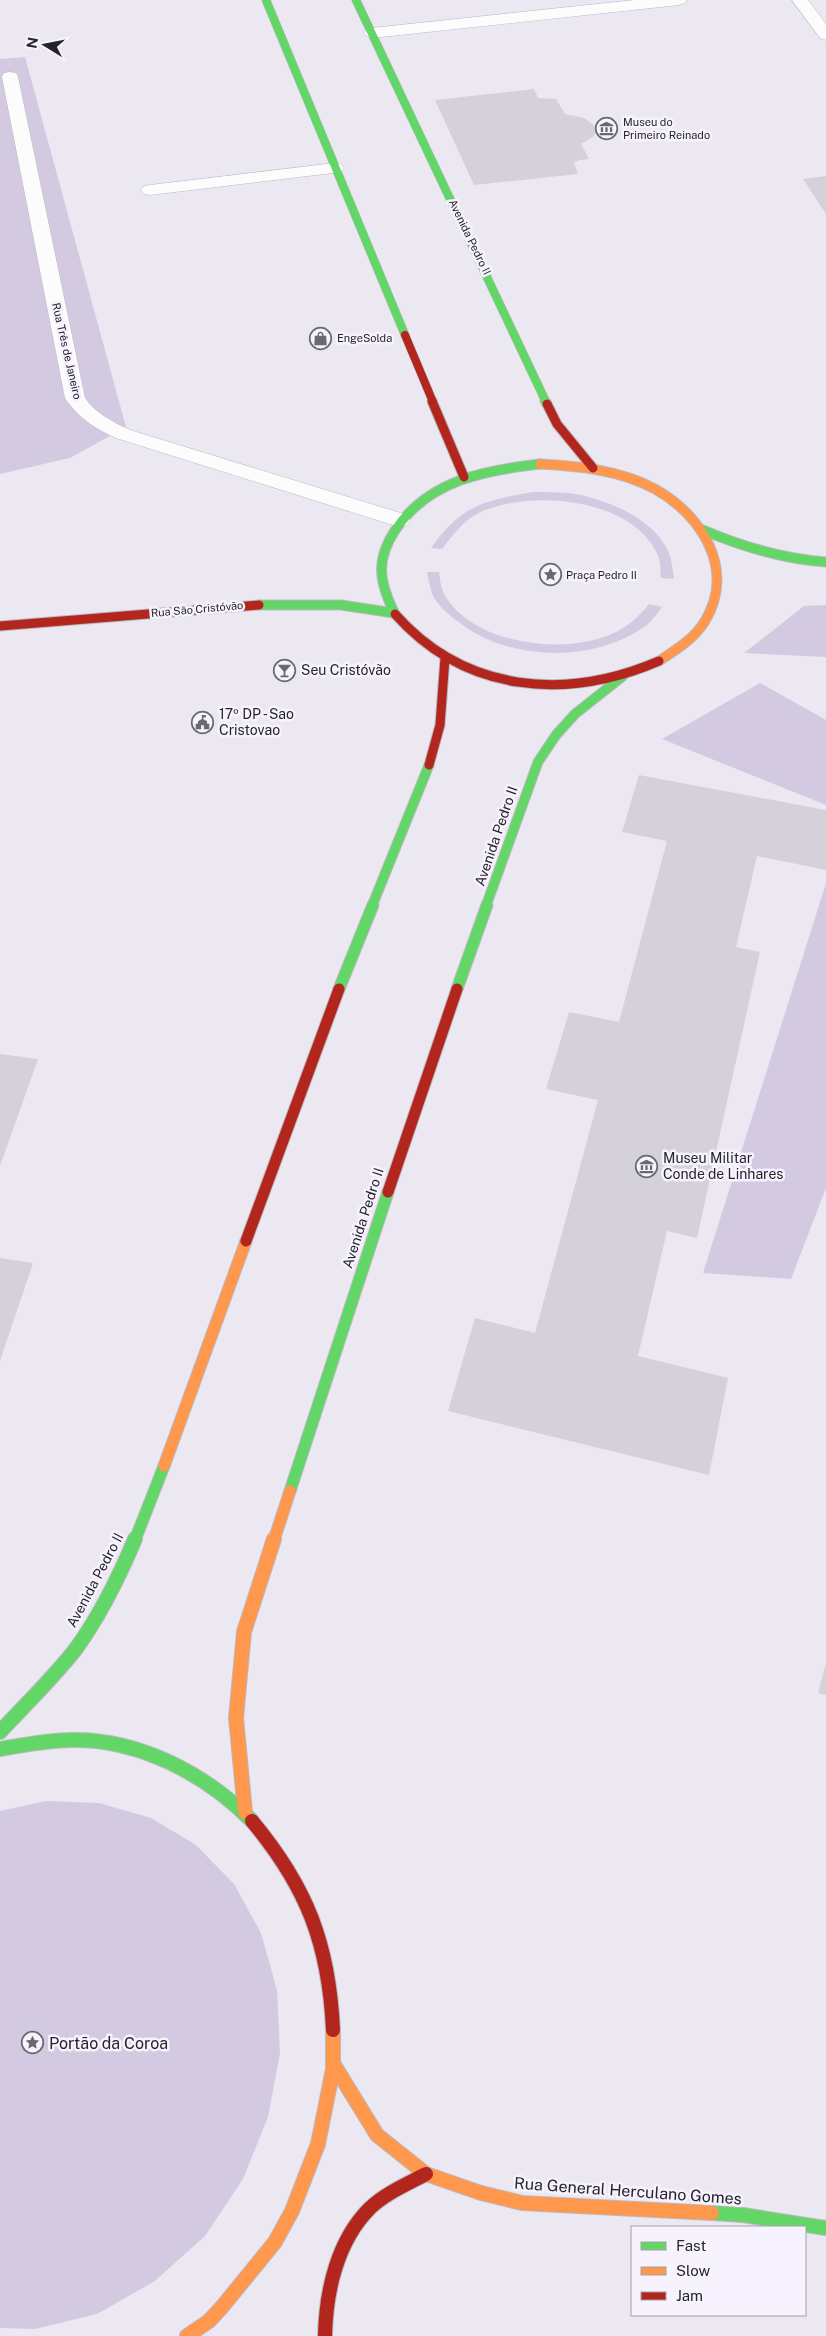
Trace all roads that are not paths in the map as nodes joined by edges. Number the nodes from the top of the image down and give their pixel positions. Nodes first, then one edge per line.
1 (266, 0) edge
2 (356, 0) edge
3 (679, 0) edge
4 (800, 0) edge
5 (372, 33) junction
6 (826, 35) edge
7 (10, 77) dead end
8 (335, 168) junction
9 (150, 190) dead end
10 (593, 468) junction
11 (464, 477) junction
12 (400, 520) junction
13 (703, 530) junction
14 (826, 562) edge
15 (394, 613) junction
16 (0, 626) edge
17 (445, 658) junction
18 (622, 676) junction
19 (0, 1732) edge
20 (0, 1749) edge
21 (246, 1812) junction
22 (334, 2065) junction
23 (426, 2174) junction
24 (826, 2228) edge
25 (188, 2336) edge
26 (325, 2336) edge

1 - 8 street
2 - 5 street, Avenida Pedro II
3 - 5 street
4 - 6 street
5 - 10 street, Avenida Pedro II
7 - 12 street, Rua Três de Janeiro
8 - 9 street
8 - 11 street
10 - 11 street
10 - 13 street
11 - 12 street
12 - 15 street
13 - 14 street
13 - 18 street
15 - 16 street, Rua São Cristóvão
15 - 17 street
17 - 18 street
17 - 19 street, Avenida Pedro II
18 - 21 street, Avenida Pedro II
20 - 21 street
21 - 22 street
22 - 23 street, Rua General Herculano Gomes
22 - 25 street
23 - 24 street, Rua General Herculano Gomes
23 - 26 street

